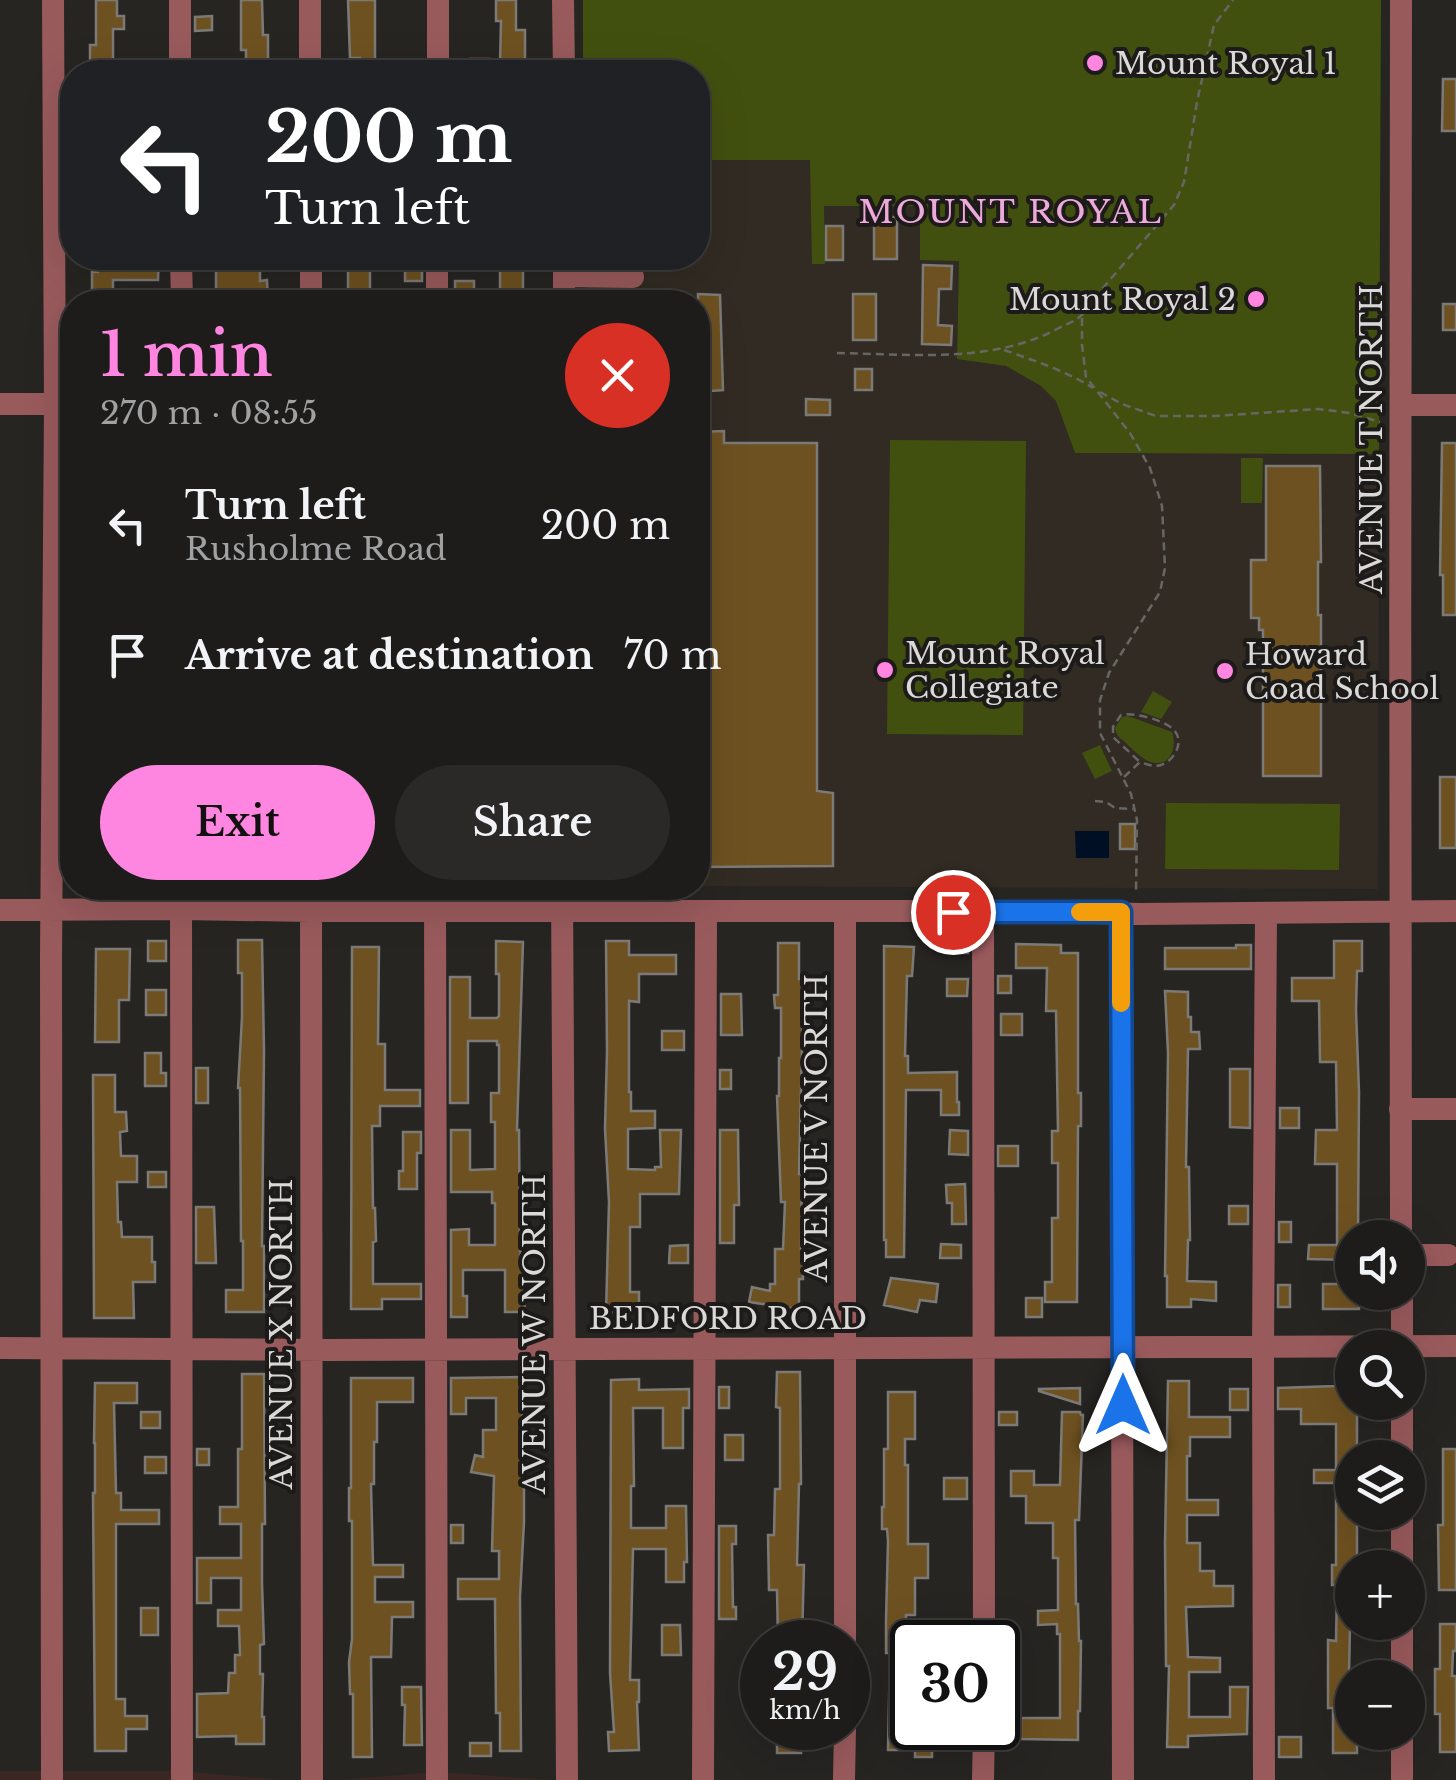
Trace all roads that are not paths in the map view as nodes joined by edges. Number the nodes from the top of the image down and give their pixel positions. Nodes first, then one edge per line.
1 (53, 0) edge
2 (180, 0) edge
3 (310, 0) edge
4 (438, 0) edge
5 (564, 0) edge
6 (1401, 0) edge
7 (180, 60) edge
8 (310, 60) edge
9 (438, 60) edge
10 (564, 60) edge
11 (60, 257) edge
12 (587, 270) edge
13 (633, 276) dead end
14 (0, 404) edge
15 (60, 404) edge
16 (1456, 405) edge
17 (1402, 416) junction
18 (60, 560) edge
19 (159, 900) edge
20 (181, 900) edge
21 (200, 900) edge
22 (311, 900) edge
23 (435, 900) edge
24 (562, 900) edge
25 (0, 910) edge
26 (51, 910) junction
27 (311, 912) junction
28 (435, 912) junction
29 (562, 912) junction
30 (983, 912) junction
31 (1400, 912) junction
32 (1456, 912) edge
33 (706, 913) junction
34 (846, 913) junction
35 (1131, 913) junction
36 (1266, 913) junction
37 (1400, 1109) junction
38 (1456, 1109) edge
39 (1401, 1220) edge
40 (1425, 1255) edge
41 (1448, 1255) dead end
42 (1456, 1346) edge
43 (51, 1347) junction
44 (846, 1347) junction
45 (985, 1347) junction
46 (1123, 1347) junction
47 (1263, 1347) junction
48 (1335, 1347) edge
49 (1425, 1347) edge
50 (0, 1348) edge
51 (182, 1348) junction
52 (564, 1348) junction
53 (705, 1348) junction
54 (437, 1349) junction
55 (310, 1350) junction
56 (845, 1620) edge
57 (984, 1620) edge
58 (844, 1750) edge
59 (984, 1750) edge
60 (1402, 1750) edge
61 (52, 1780) edge
62 (182, 1780) edge
63 (312, 1780) edge
64 (437, 1780) edge
65 (566, 1780) edge
66 (702, 1780) edge
67 (844, 1780) edge
68 (984, 1780) edge
69 (1123, 1780) edge
70 (1264, 1780) edge
71 (1402, 1780) edge

1 - 11 street
2 - 7 street
3 - 8 street
4 - 9 street
5 - 10 street
6 - 17 street, AVENUE T NORTH
12 - 13 street
14 - 15 street
16 - 17 street
17 - 31 street, AVENUE T NORTH
18 - 26 street
19 - 26 street
20 - 51 street
21 - 27 street
22 - 27 street, AVENUE X NORTH
23 - 28 street
24 - 29 street, AVENUE W NORTH
25 - 26 street
26 - 43 street
27 - 28 street
27 - 55 street, AVENUE X NORTH
28 - 29 street
28 - 54 street
29 - 33 street
29 - 52 street, AVENUE W NORTH
30 - 34 street
30 - 35 street
30 - 45 street
31 - 32 street
31 - 36 street
31 - 37 street, AVENUE T NORTH
33 - 34 street
33 - 53 street
34 - 44 street, AVENUE V NORTH
35 - 36 street
35 - 46 street
36 - 47 street
37 - 38 street
37 - 39 street, AVENUE T NORTH
40 - 41 street
42 - 49 street, BEDFORD ROAD
43 - 50 street, BEDFORD ROAD
43 - 51 street, BEDFORD ROAD
43 - 61 street
44 - 45 street, BEDFORD ROAD
44 - 53 street, BEDFORD ROAD
44 - 56 street, AVENUE V NORTH
45 - 46 street, BEDFORD ROAD
45 - 57 street
46 - 47 street, BEDFORD ROAD
46 - 69 street
47 - 48 street, BEDFORD ROAD
47 - 70 street
51 - 55 street, BEDFORD ROAD
51 - 62 street
52 - 53 street, BEDFORD ROAD
52 - 54 street, BEDFORD ROAD
52 - 65 street, AVENUE W NORTH
53 - 66 street
54 - 55 street, BEDFORD ROAD
54 - 64 street
55 - 63 street, AVENUE X NORTH
58 - 67 street
59 - 68 street
60 - 71 street

